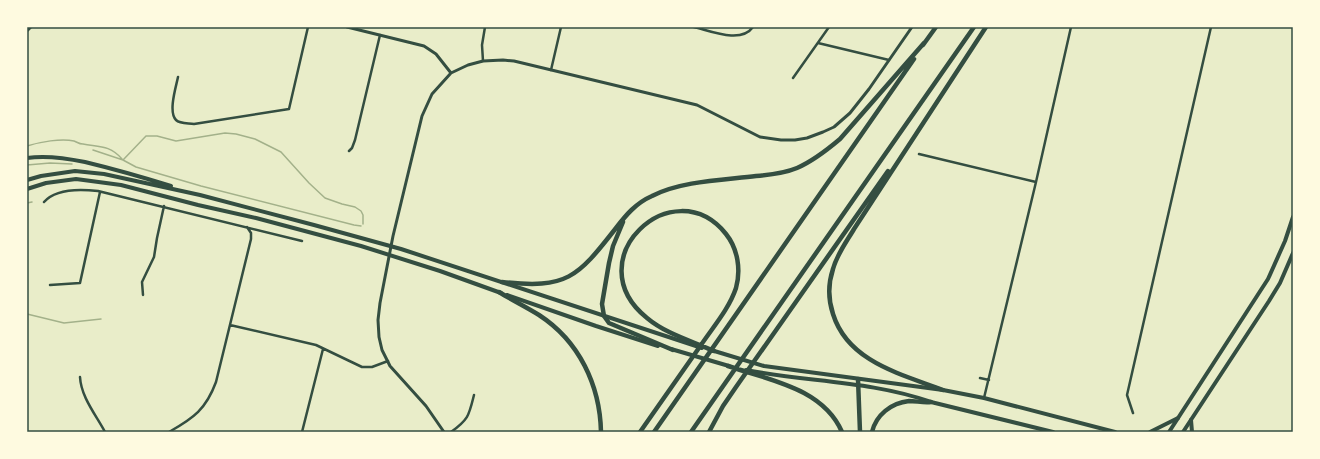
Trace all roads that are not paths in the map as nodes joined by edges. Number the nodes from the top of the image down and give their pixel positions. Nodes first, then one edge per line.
1 (30, 27) edge
2 (308, 27) edge
3 (347, 27) edge
4 (485, 27) edge
5 (561, 27) edge
6 (694, 27) edge
7 (753, 27) edge
8 (829, 27) edge
9 (912, 27) edge
10 (936, 27) edge
11 (974, 27) edge
12 (986, 27) edge
13 (1071, 27) edge
14 (1212, 27) edge
15 (27, 30) edge
16 (380, 35) junction
17 (818, 43) junction
18 (924, 43) junction
19 (889, 60) junction
20 (483, 61) junction
21 (551, 70) junction
22 (451, 72) junction
23 (178, 77) dead end
24 (794, 78) dead end
25 (927, 116) junction
26 (349, 151) dead end
27 (919, 154) dead end
28 (27, 158) edge
29 (27, 180) edge
30 (1036, 182) junction
31 (27, 189) edge
32 (100, 192) junction
33 (200, 195) junction
34 (44, 202) dead end
35 (164, 206) junction
36 (629, 212) junction
37 (1293, 217) edge
38 (245, 226) junction
39 (302, 241) dead end
40 (1293, 253) edge
41 (502, 282) junction
42 (50, 285) dead end
43 (499, 292) junction
44 (143, 295) dead end
45 (604, 316) junction
46 (230, 325) junction
47 (690, 343) junction
48 (322, 349) junction
49 (673, 350) junction
50 (714, 351) joint
51 (388, 361) junction
52 (728, 366) joint
53 (758, 374) junction
54 (80, 377) dead end
55 (980, 378) dead end
56 (858, 379) junction
57 (989, 380) junction
58 (858, 386) junction
59 (943, 390) junction
60 (474, 395) dead end
61 (984, 398) junction
62 (931, 402) junction
63 (1133, 413) dead end
64 (1178, 418) junction
65 (1191, 420) junction
66 (105, 432) edge
67 (169, 432) edge
68 (302, 432) edge
69 (444, 432) edge
70 (451, 432) edge
71 (601, 432) edge
72 (640, 432) edge
73 (654, 432) edge
74 (691, 432) edge
75 (709, 432) edge
76 (842, 432) edge
77 (860, 432) edge
78 (872, 432) edge
79 (1053, 432) edge
80 (1116, 432) edge
81 (1150, 432) edge
82 (1169, 432) edge
83 (1183, 432) edge
84 (1192, 432) edge

1 - 15 main road
2 - 23 street
3 - 16 street
4 - 20 street
5 - 21 street
6 - 7 street
8 - 17 street
9 - 19 street
10 - 18 highway
11 - 74 highway
12 - 25 highway
13 - 30 street
14 - 63 street
16 - 22 street
16 - 26 street
17 - 19 street
17 - 24 street
18 - 36 highway
18 - 73 highway
19 - 21 street
20 - 21 street
20 - 22 street
22 - 51 street
25 - 59 highway
25 - 75 highway
27 - 30 street
28 - 33 main road
29 - 33 main road
30 - 57 street
31 - 43 main road
32 - 34 street
32 - 35 street
32 - 42 street
33 - 41 main road
35 - 38 street
35 - 44 street
36 - 41 highway
36 - 45 highway
37 - 64 main road
38 - 39 street
38 - 46 street
40 - 65 main road
41 - 45 main road
43 - 49 main road
43 - 71 highway
45 - 47 main road
45 - 49 highway
46 - 48 street
46 - 67 street
47 - 50 highway
47 - 72 highway
48 - 51 street
48 - 68 street
49 - 52 main road
50 - 56 main road
51 - 69 street
52 - 53 highway
53 - 58 main road
53 - 76 highway
54 - 66 street
55 - 57 street
56 - 58 highway
56 - 59 main road
57 - 61 street
58 - 62 main road
58 - 77 highway
59 - 61 main road
60 - 70 street
61 - 80 main road
62 - 78 highway
62 - 79 main road
64 - 81 main road
64 - 82 main road
65 - 83 main road
65 - 84 main road

